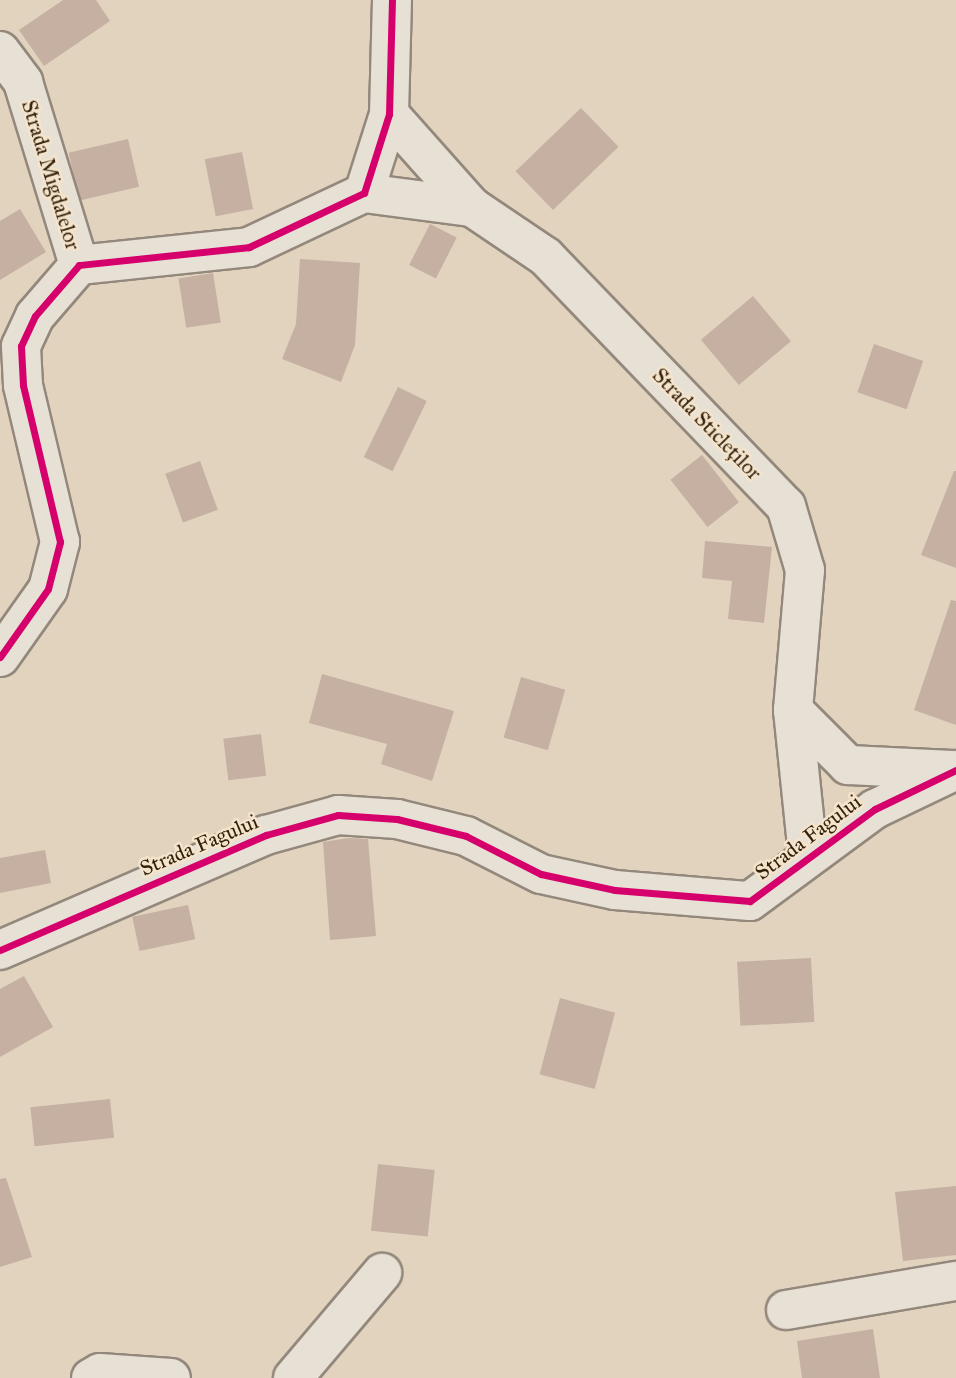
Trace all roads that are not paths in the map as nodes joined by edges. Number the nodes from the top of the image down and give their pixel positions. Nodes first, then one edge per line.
1 (393, 0) edge
2 (0, 51) edge
3 (389, 114) junction
4 (364, 193) junction
5 (472, 207) junction
6 (79, 265) junction
7 (0, 657) edge
8 (793, 710) junction
9 (956, 770) edge
10 (808, 855) junction
11 (0, 950) edge
12 (382, 1273) dead end
13 (956, 1281) edge
14 (786, 1310) dead end
15 (91, 1378) edge
16 (171, 1378) edge
17 (293, 1378) edge

1 - 3 street
2 - 6 street, Strada Migdalelor
3 - 4 street
3 - 5 street, Strada Sticleților
4 - 5 street, Strada Sticleților
4 - 6 street
5 - 8 street, Strada Sticleților
6 - 7 street
8 - 9 street
8 - 10 street, Strada Sticleților
9 - 10 street, Strada Fagului
10 - 11 street, Strada Fagului
12 - 17 street
13 - 14 street
15 - 16 street

